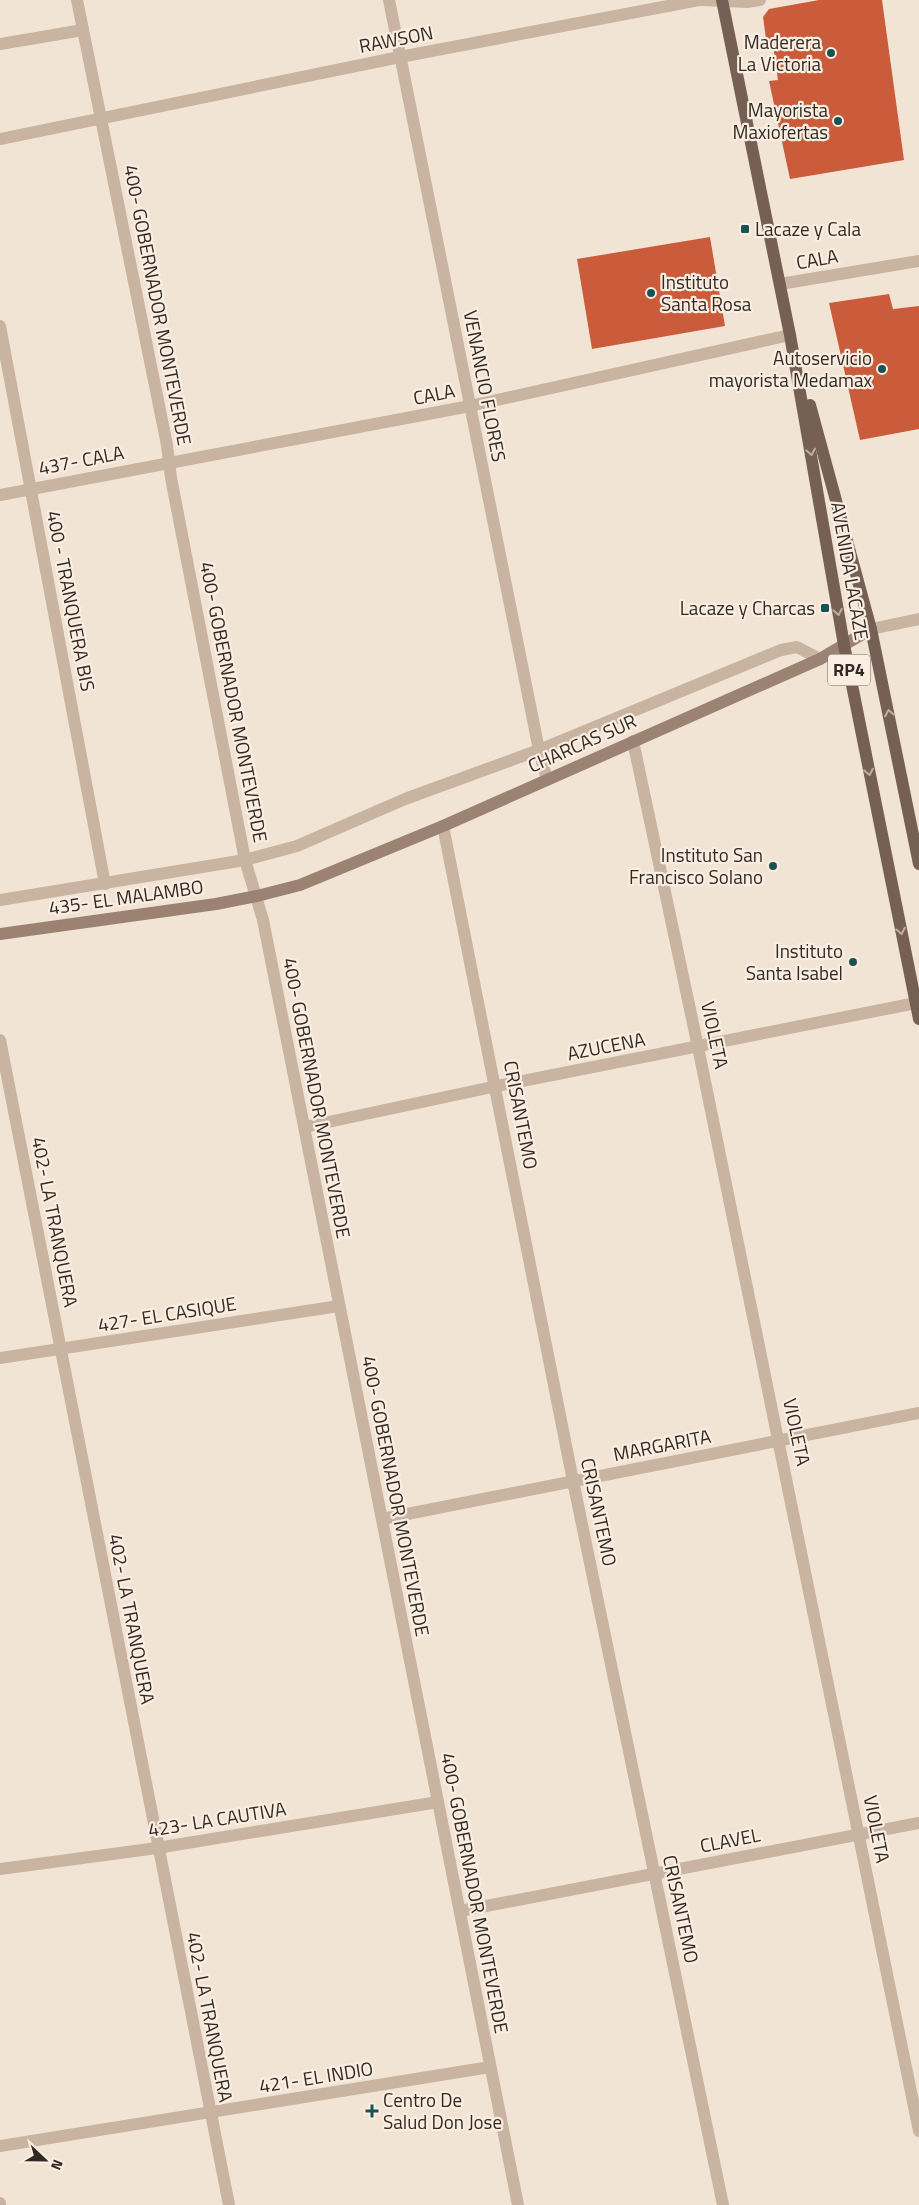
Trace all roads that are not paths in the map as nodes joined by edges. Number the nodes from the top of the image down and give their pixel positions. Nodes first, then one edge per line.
1 (77, 0) edge
2 (389, 0) edge
3 (700, 0) edge
4 (722, 0) edge
5 (760, 0) edge
6 (83, 30) junction
7 (0, 44) edge
8 (400, 57) junction
9 (101, 118) junction
10 (0, 139) edge
11 (919, 261) edge
12 (780, 284) junction
13 (0, 326) edge
14 (790, 335) junction
15 (470, 406) junction
16 (170, 462) junction
17 (31, 489) junction
18 (0, 495) edge
19 (919, 619) edge
20 (871, 629) junction
21 (844, 646) junction
22 (820, 660) junction
23 (633, 741) junction
24 (539, 750) junction
25 (548, 780) junction
26 (444, 826) junction
27 (245, 860) junction
28 (919, 864) edge
29 (105, 884) junction
30 (257, 896) junction
31 (0, 900) edge
32 (0, 934) edge
33 (917, 1008) edge
34 (919, 1020) edge
35 (0, 1040) edge
36 (698, 1047) junction
37 (496, 1086) junction
38 (305, 1127) junction
39 (339, 1306) junction
40 (61, 1350) junction
41 (0, 1358) edge
42 (919, 1413) edge
43 (779, 1441) junction
44 (574, 1481) junction
45 (382, 1519) junction
46 (438, 1802) junction
47 (919, 1823) edge
48 (859, 1835) junction
49 (157, 1848) junction
50 (0, 1869) edge
51 (654, 1874) junction
52 (460, 1911) junction
53 (490, 2066) junction
54 (210, 2113) junction
55 (919, 2131) edge
56 (0, 2146) edge
57 (229, 2205) edge
58 (518, 2205) edge
59 (723, 2205) edge

1 - 6 street, 400- GOBERNADOR MONTEVERDE
2 - 8 street, VENANCIO FLORES
3 - 4 street, RAWSON
3 - 8 street, RAWSON
4 - 5 street, RAWSON
4 - 12 main road, AVENIDA LACAZE / RP4
6 - 7 street
6 - 9 street, 400- GOBERNADOR MONTEVERDE
8 - 9 street, RAWSON
8 - 15 street, VENANCIO FLORES
9 - 10 street, RAWSON
9 - 16 street, 400- GOBERNADOR MONTEVERDE
11 - 12 street, CALA
12 - 14 main road, AVENIDA LACAZE / RP4
13 - 17 street, 400 - TRANQUERA BIS
14 - 15 street, CALA
14 - 20 main road, AVENIDA LACAZE / RP4
14 -> 21 main road, AVENIDA LACAZE / RP4
15 - 16 street, CALA
15 - 24 street, VENANCIO FLORES
16 - 17 street, 437- CALA
16 - 27 street, 400- GOBERNADOR MONTEVERDE
17 - 18 street, 437- CALA
17 - 29 street, 400 - TRANQUERA BIS
19 - 20 street, CHARCAS SUR
20 - 21 main road, CHARCAS SUR
28 -> 20 main road, AVENIDA LACAZE / RP4
21 - 22 main road, CHARCAS SUR
21 -> 33 main road, AVENIDA LACAZE / RP4
22 - 23 main road, CHARCAS SUR
22 - 24 street
23 - 25 main road, CHARCAS SUR
23 - 36 street, VIOLETA
24 - 25 street, VENANCIO FLORES
24 - 27 street
25 - 26 main road, CHARCAS SUR
26 - 30 main road, CHARCAS SUR
26 - 37 street, CRISANTEMO
27 - 29 street
27 - 30 street, 400- GOBERNADOR MONTEVERDE
29 - 31 street
30 - 32 main road, 435- EL MALAMBO
30 - 38 street, 400- GOBERNADOR MONTEVERDE
33 - 34 main road, AVENIDA LACAZE / RP4
33 - 36 street, AZUCENA
35 - 40 street, 402- LA TRANQUERA
36 - 37 street, AZUCENA
36 - 43 street, VIOLETA
37 - 38 street, AZUCENA
37 - 44 street, CRISANTEMO
38 - 39 street, 400- GOBERNADOR MONTEVERDE
39 - 40 street, 427- EL CASIQUE
39 - 45 street, 400- GOBERNADOR MONTEVERDE
40 - 41 street, 427- EL CASIQUE
40 - 49 street, 402- LA TRANQUERA
42 - 43 street, MARGARITA
43 - 44 street, MARGARITA
43 - 48 street, VIOLETA
44 - 45 street, MARGARITA
44 - 51 street, CRISANTEMO
45 - 46 street, 400- GOBERNADOR MONTEVERDE
46 - 49 street, 423- LA CAUTIVA
46 - 52 street, 400- GOBERNADOR MONTEVERDE
47 - 48 street, CLAVEL
48 - 51 street, CLAVEL
48 - 55 street, VIOLETA
49 - 50 street, 423- LA CAUTIVA
49 - 54 street, 402- LA TRANQUERA
51 - 52 street, CLAVEL
51 - 59 street, CRISANTEMO
52 - 53 street, 400- GOBERNADOR MONTEVERDE
53 - 54 street, 421- EL INDIO
53 - 58 street, 400- GOBERNADOR MONTEVERDE
54 - 56 street, 421- EL INDIO
54 - 57 street, 402- LA TRANQUERA

